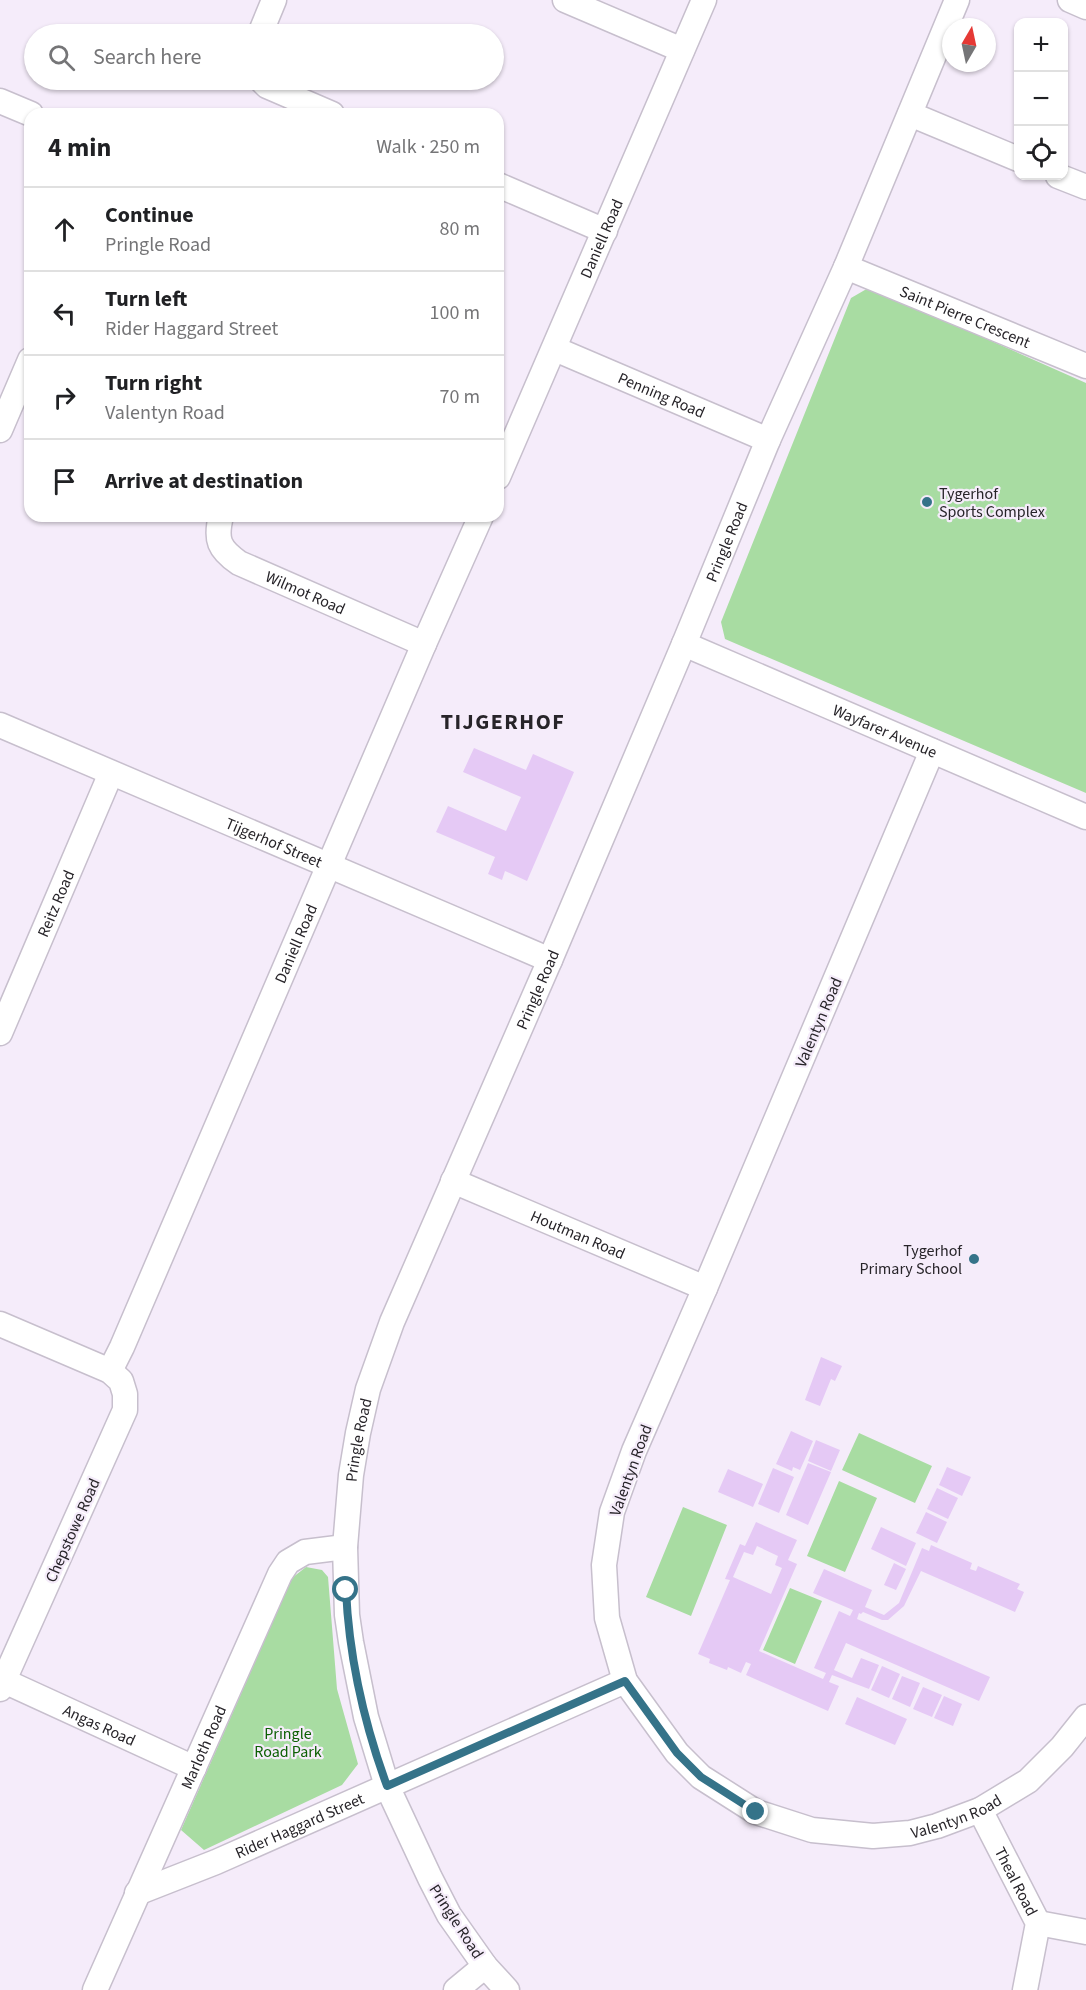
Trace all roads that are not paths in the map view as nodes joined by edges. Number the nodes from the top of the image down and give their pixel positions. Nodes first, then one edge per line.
1 (274, 0) edge
2 (565, 0) edge
3 (704, 0) edge
4 (957, 0) edge
5 (1070, 0) edge
6 (1086, 7) edge
7 (264, 24) edge
8 (682, 50) junction
9 (276, 90) edge
10 (0, 101) edge
11 (318, 108) edge
12 (24, 111) edge
13 (910, 114) junction
14 (1014, 157) edge
15 (1068, 180) edge
16 (1086, 187) edge
17 (504, 188) edge
18 (605, 231) junction
19 (846, 267) junction
20 (555, 349) junction
21 (1086, 366) edge
22 (24, 374) edge
23 (0, 430) edge
24 (768, 440) junction
25 (504, 464) edge
26 (219, 522) edge
27 (478, 522) edge
28 (424, 644) junction
29 (684, 644) junction
30 (0, 725) edge
31 (932, 752) junction
32 (111, 773) junction
33 (1086, 817) edge
34 (329, 867) junction
35 (550, 960) junction
36 (0, 1033) edge
37 (453, 1181) junction
38 (705, 1288) junction
39 (0, 1324) edge
40 (110, 1371) junction
41 (345, 1547) junction
42 (625, 1681) junction
43 (2, 1685) edge
44 (1086, 1717) edge
45 (194, 1768) junction
46 (387, 1786) junction
47 (980, 1810) junction
48 (137, 1893) junction
49 (1038, 1923) junction
50 (1086, 1932) edge
51 (486, 1966) junction
52 (95, 1990) edge
53 (456, 1990) edge
54 (507, 1990) edge
55 (1025, 1990) edge

1 - 7 street
2 - 8 street
3 - 8 street, Daniell Road
4 - 13 street, Pringle Road
5 - 6 street
8 - 18 street, Daniell Road
9 - 11 street
10 - 12 street
13 - 14 street
13 - 19 street, Pringle Road
15 - 16 street
17 - 18 street
18 - 20 street, Daniell Road
19 - 21 street, Saint Pierre Crescent
19 - 24 street, Pringle Road
20 - 24 street, Penning Road
20 - 25 street, Daniell Road
22 - 23 street
24 - 29 street, Pringle Road
26 - 28 street, Wilmot Road
27 - 28 street, Daniell Road
28 - 34 street, Daniell Road
29 - 31 street, Wayfarer Avenue
29 - 35 street, Pringle Road
30 - 32 street, Tijgerhof Street
31 - 33 street, Wayfarer Avenue
31 - 38 street, Valentyn Road
32 - 34 street, Tijgerhof Street
32 - 36 street, Reitz Road
34 - 35 street, Tijgerhof Street
34 - 40 street, Daniell Road
35 - 37 street, Pringle Road
37 - 38 street, Houtman Road
37 - 41 street, Pringle Road
38 - 42 street, Valentyn Road
39 - 40 street
40 - 43 street, Chepstowe Road
41 - 45 street, Marloth Road
41 - 46 street, Pringle Road
42 - 46 street, Rider Haggard Street
42 - 47 street, Valentyn Road
43 - 45 street, Angas Road
44 - 47 street, Valentyn Road
45 - 48 street, Marloth Road
46 - 48 street, Rider Haggard Street
46 - 51 street, Pringle Road
47 - 49 street, Theal Road
48 - 52 street, Marloth Road
49 - 50 street
49 - 55 street, Theal Road
51 - 53 street
51 - 54 street, Pringle Road

